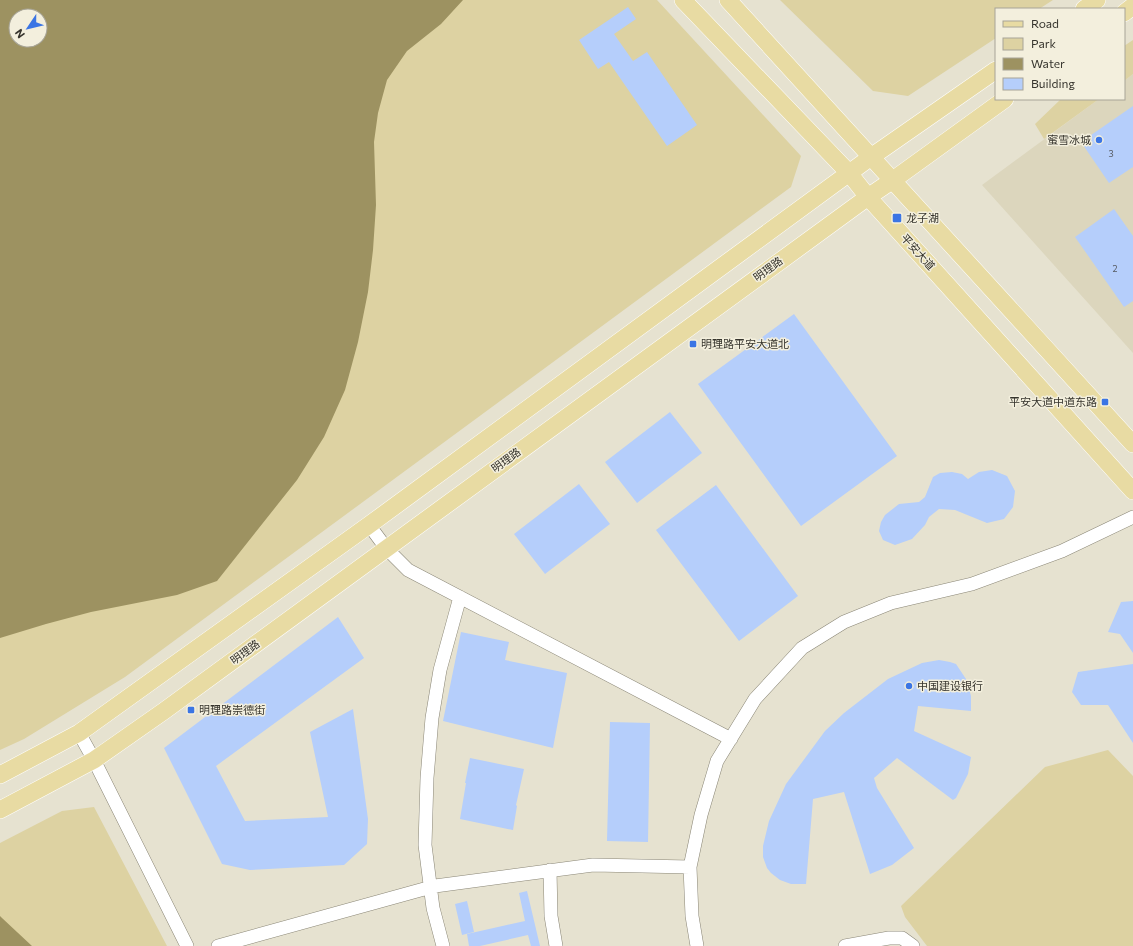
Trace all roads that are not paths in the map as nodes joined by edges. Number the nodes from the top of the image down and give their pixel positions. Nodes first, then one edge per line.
1 (683, 0) edge
2 (728, 0) edge
3 (1097, 0) edge
4 (1133, 6) edge
5 (1085, 8) edge
6 (1125, 12) edge
7 (995, 71) edge
8 (1004, 100) edge
9 (871, 157) junction
10 (849, 173) junction
11 (893, 180) junction
12 (868, 197) junction
13 (1133, 444) edge
14 (1133, 491) edge
15 (1133, 518) edge
16 (369, 525) junction
17 (386, 548) junction
18 (460, 597) junction
19 (79, 734) junction
20 (731, 738) junction
21 (94, 760) junction
22 (0, 775) edge
23 (0, 810) edge
24 (690, 867) junction
25 (550, 870) junction
26 (430, 888) junction
27 (188, 946) edge
28 (218, 946) edge
29 (443, 946) edge
30 (556, 946) edge
31 (697, 946) edge
32 (845, 946) edge
33 (913, 946) edge

1 - 10 main road, 平安大道
2 - 9 main road
3 - 5 main road
4 - 6 main road
7 - 9 main road
8 - 11 main road, 明理路
9 - 10 main road
9 - 11 main road
10 - 12 main road, 平安大道
10 - 16 main road
11 - 12 main road, 明理路
11 - 13 main road
12 - 14 main road, 平安大道
12 - 17 main road, 明理路
15 - 20 street
16 - 17 street
16 - 19 main road
17 - 18 street
17 - 21 main road, 明理路
18 - 20 street
18 - 26 street
19 - 21 street
19 - 22 main road
20 - 24 street
21 - 23 main road, 明理路
21 - 27 street
24 - 25 street
24 - 31 street
25 - 26 street
25 - 30 street
26 - 28 street
26 - 29 street
32 - 33 street

